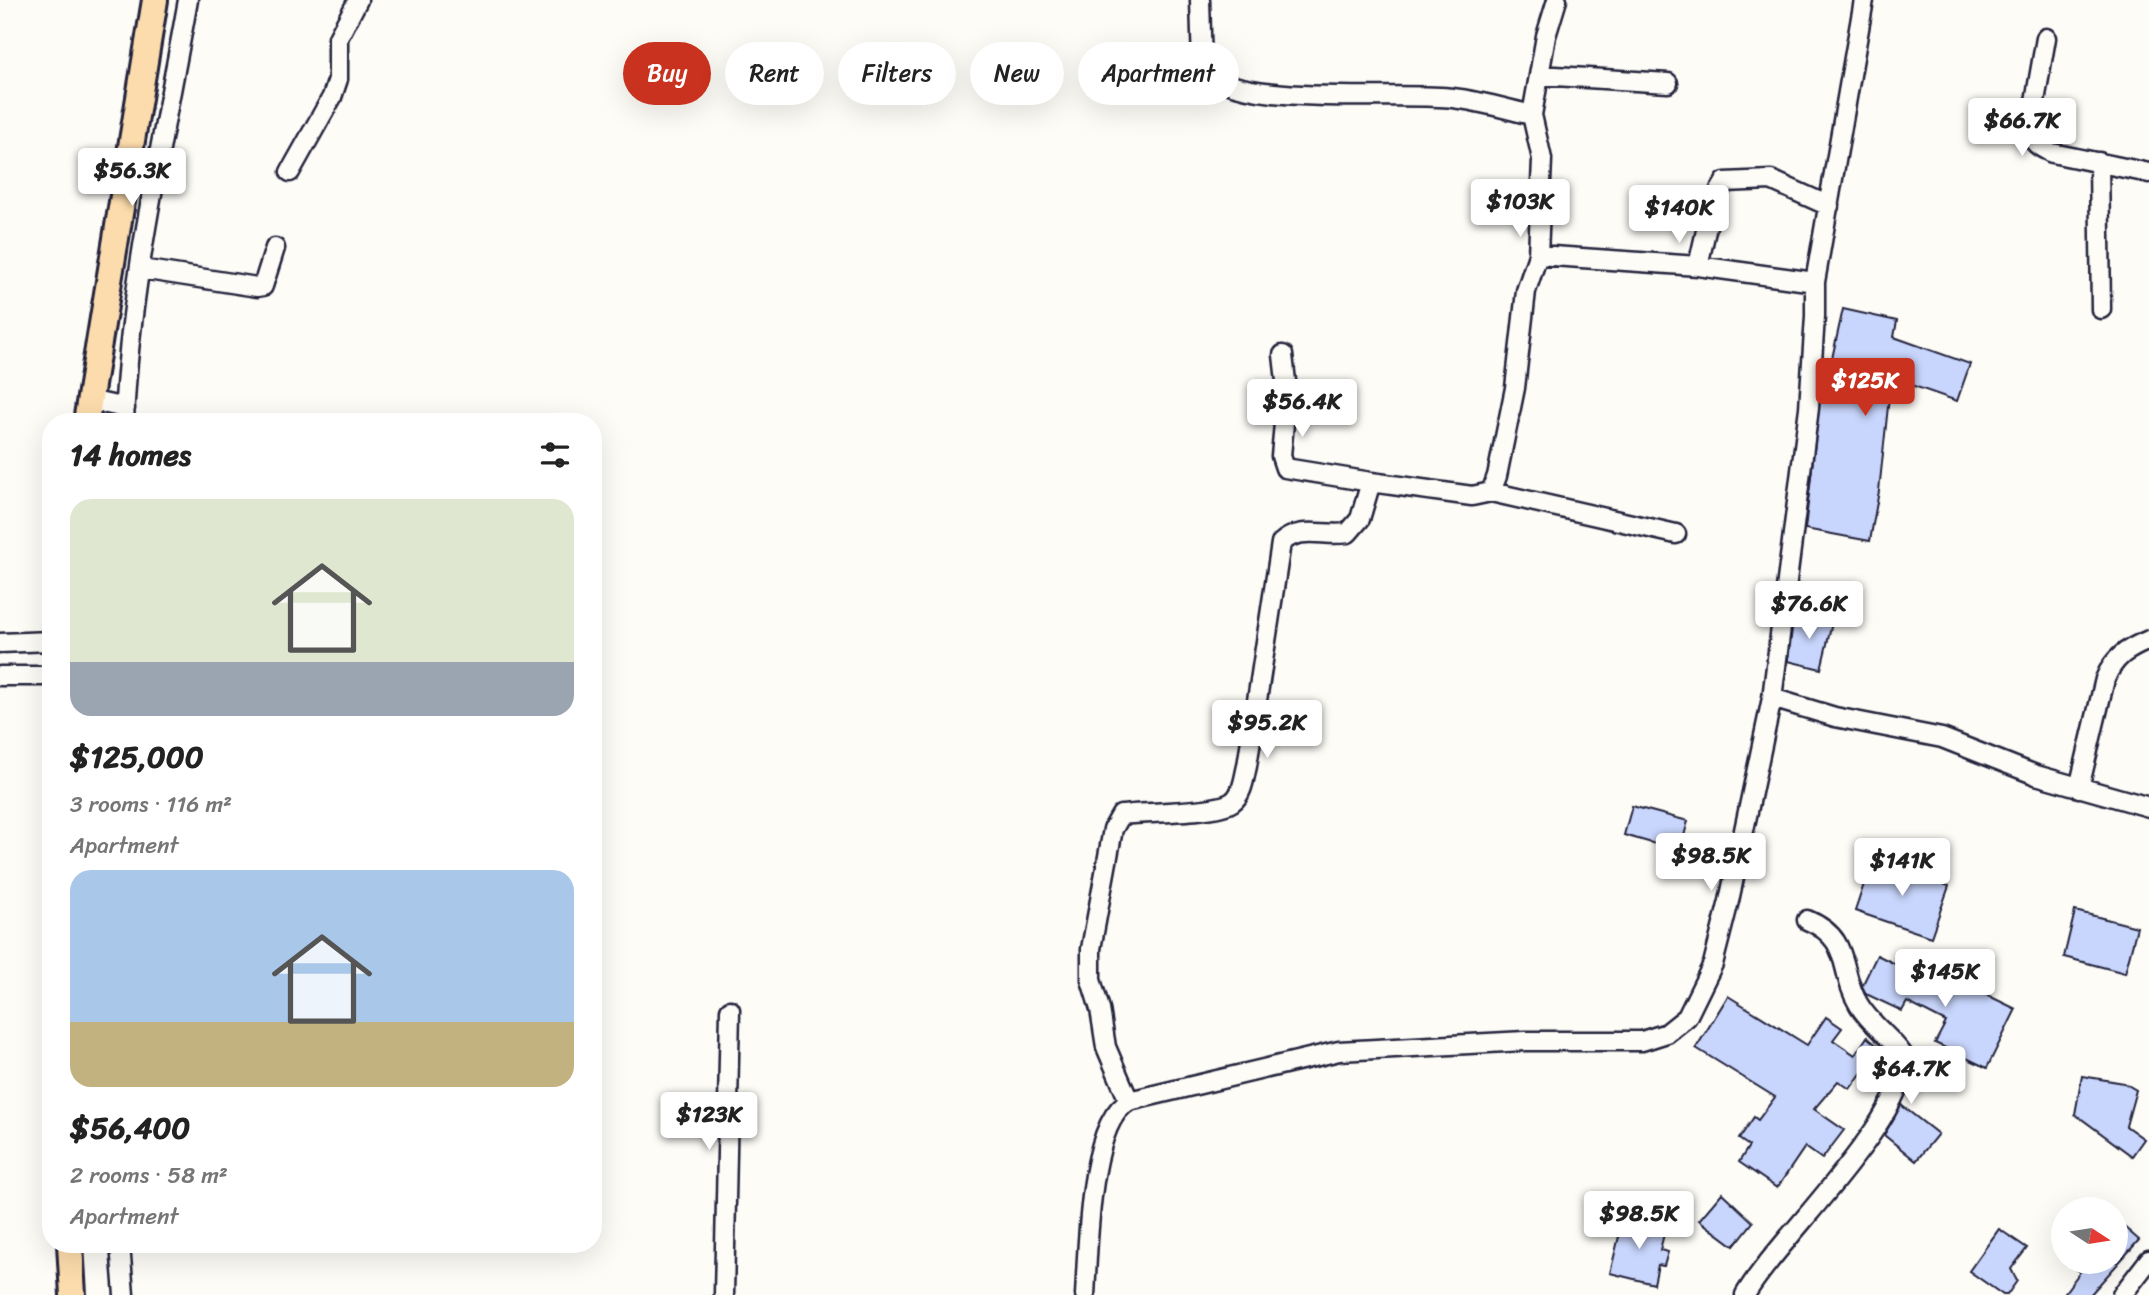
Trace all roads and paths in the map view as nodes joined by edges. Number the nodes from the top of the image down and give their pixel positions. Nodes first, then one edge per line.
1 (155, 0) edge
2 (188, 0) edge
3 (358, 0) edge
4 (1199, 0) edge
5 (1557, 0) edge
6 (1864, 0) edge
7 (2046, 38) dead end
8 (1539, 75) junction
9 (1668, 83) dead end
10 (1532, 115) junction
11 (2099, 162) junction
12 (290, 172) dead end
13 (2149, 173) edge
14 (1829, 206) junction
15 (275, 248) dead end
16 (1538, 255) junction
17 (1698, 266) junction
18 (141, 269) junction
19 (1815, 282) junction
20 (2101, 309) dead end
21 (1283, 355) dead end
22 (88, 411) edge
23 (106, 413) edge
24 (125, 413) edge
25 (1371, 482) junction
26 (1491, 492) junction
27 (1676, 534) dead end
28 (2149, 640) edge
29 (42, 641) edge
30 (0, 643) edge
31 (0, 676) edge
32 (42, 676) edge
33 (1772, 698) junction
34 (2079, 788) junction
35 (2149, 807) edge
36 (1807, 920) dead end
37 (730, 1010) dead end
38 (1129, 1101) junction
39 (71, 1253) edge
40 (121, 1253) edge
41 (2149, 1260) edge
42 (73, 1295) edge
43 (124, 1295) edge
44 (724, 1295) edge
45 (1085, 1295) edge
46 (1745, 1295) edge
47 (2122, 1295) edge

1 - 22 highway
2 - 18 street
3 - 12 street
4 - 10 street
5 - 8 street
6 - 14 street
7 - 11 street
8 - 9 street
8 - 10 street
10 - 16 street
11 - 13 street
11 - 20 street
14 - 17 street
14 - 19 street
15 - 18 street
16 - 17 street
16 - 26 street
17 - 19 street
18 - 24 street
19 - 33 street
21 - 25 street
22 - 23 street
25 - 26 street
25 - 38 street
26 - 27 street
28 - 34 street
29 - 30 street
31 - 32 street
33 - 34 street
33 - 38 street
34 - 35 street
36 - 46 street
37 - 44 street
38 - 45 street
39 - 42 highway
40 - 43 street
41 - 47 street

